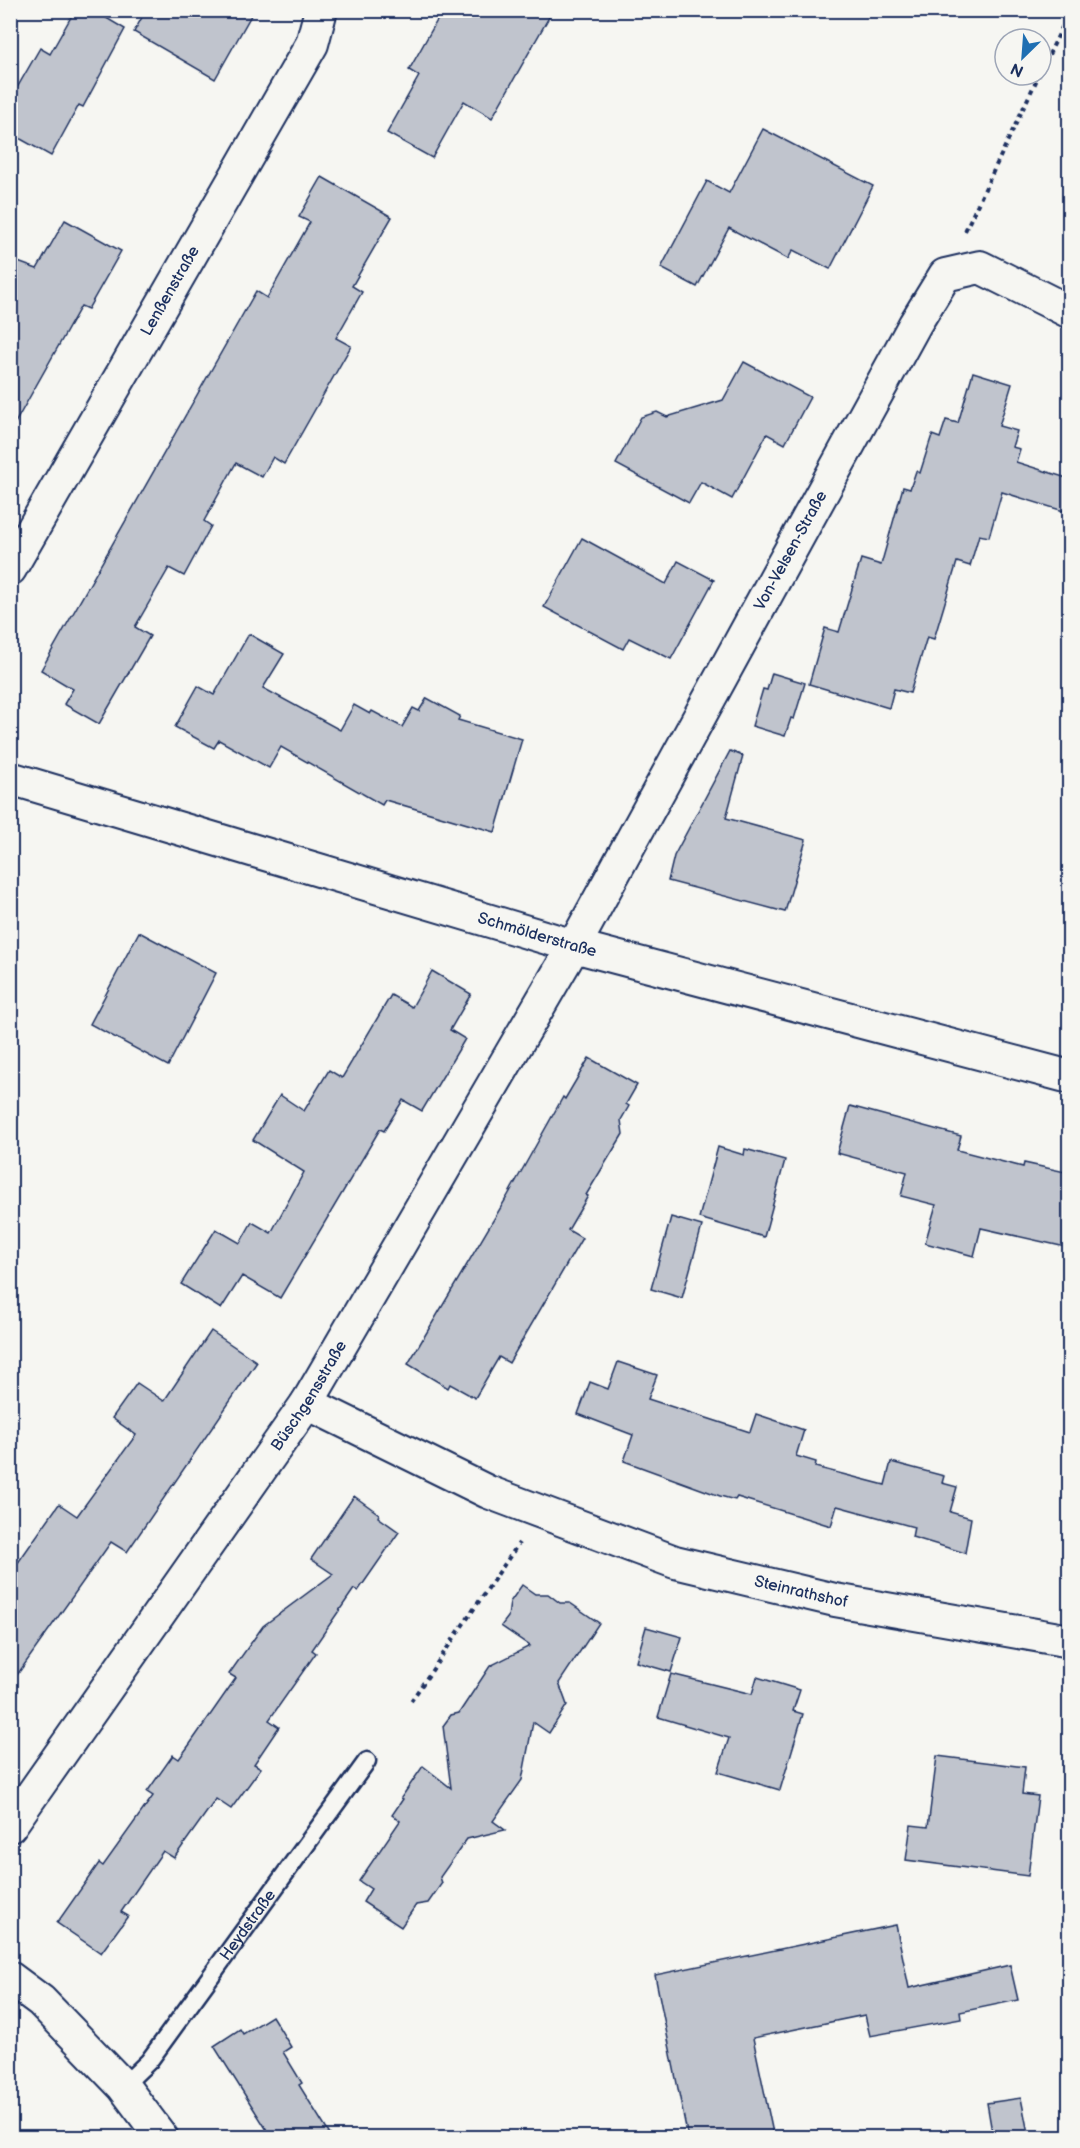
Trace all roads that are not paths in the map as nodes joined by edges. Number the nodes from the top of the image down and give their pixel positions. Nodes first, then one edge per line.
1 (321, 10) edge
2 (1070, 312) edge
3 (10, 569) edge
4 (10, 778) edge
5 (574, 946) junction
6 (1070, 1077) edge
7 (307, 1403) junction
8 (1070, 1641) edge
9 (367, 1761) dead end
10 (10, 1826) edge
11 (10, 1978) edge
12 (123, 2086) junction
13 (162, 2138) edge

1 - 3 street, Lenßenstraße
2 - 5 street, Von-Velsen-Straße
4 - 5 street, Schmölderstraße
5 - 6 street, Schmölderstraße
5 - 7 street, Büschgensstraße
7 - 8 street, Steinrathshof
7 - 10 street, Büschgensstraße
9 - 12 lane, Heydstraße
11 - 12 street
12 - 13 street

